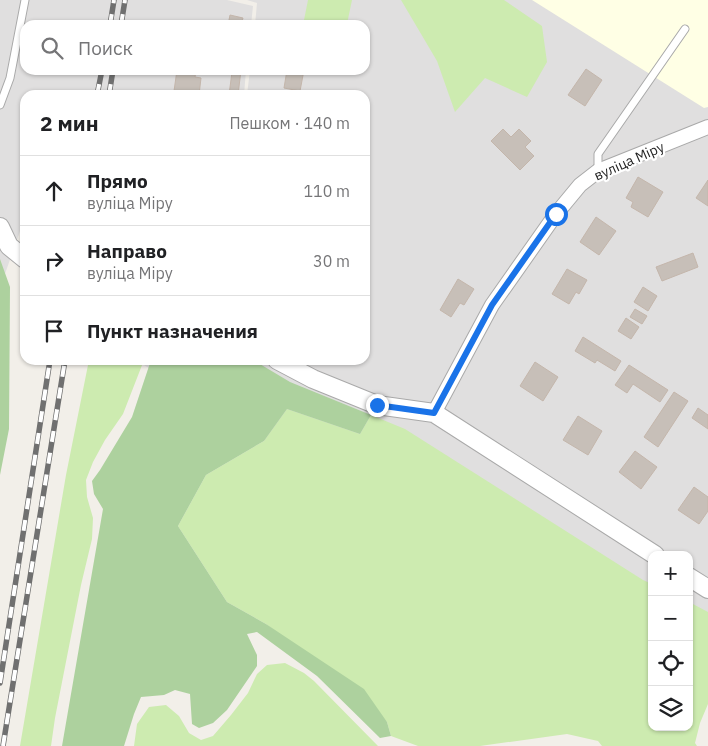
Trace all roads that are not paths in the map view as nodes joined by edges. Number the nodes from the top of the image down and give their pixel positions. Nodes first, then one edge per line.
1 (25, 0) edge
2 (21, 20) edge
3 (20, 26) edge
4 (686, 29) dead end
5 (0, 105) edge
6 (708, 127) edge
7 (598, 171) junction
8 (0, 227) edge
9 (20, 255) edge
10 (286, 365) edge
11 (434, 413) junction
12 (649, 551) edge
13 (693, 579) edge
14 (708, 589) edge

1 - 2 lane
3 - 5 lane
4 - 7 lane
6 - 7 street, вуліца Міру
7 - 11 street, вуліца Міру
8 - 9 street
10 - 11 street
11 - 12 street
13 - 14 street

